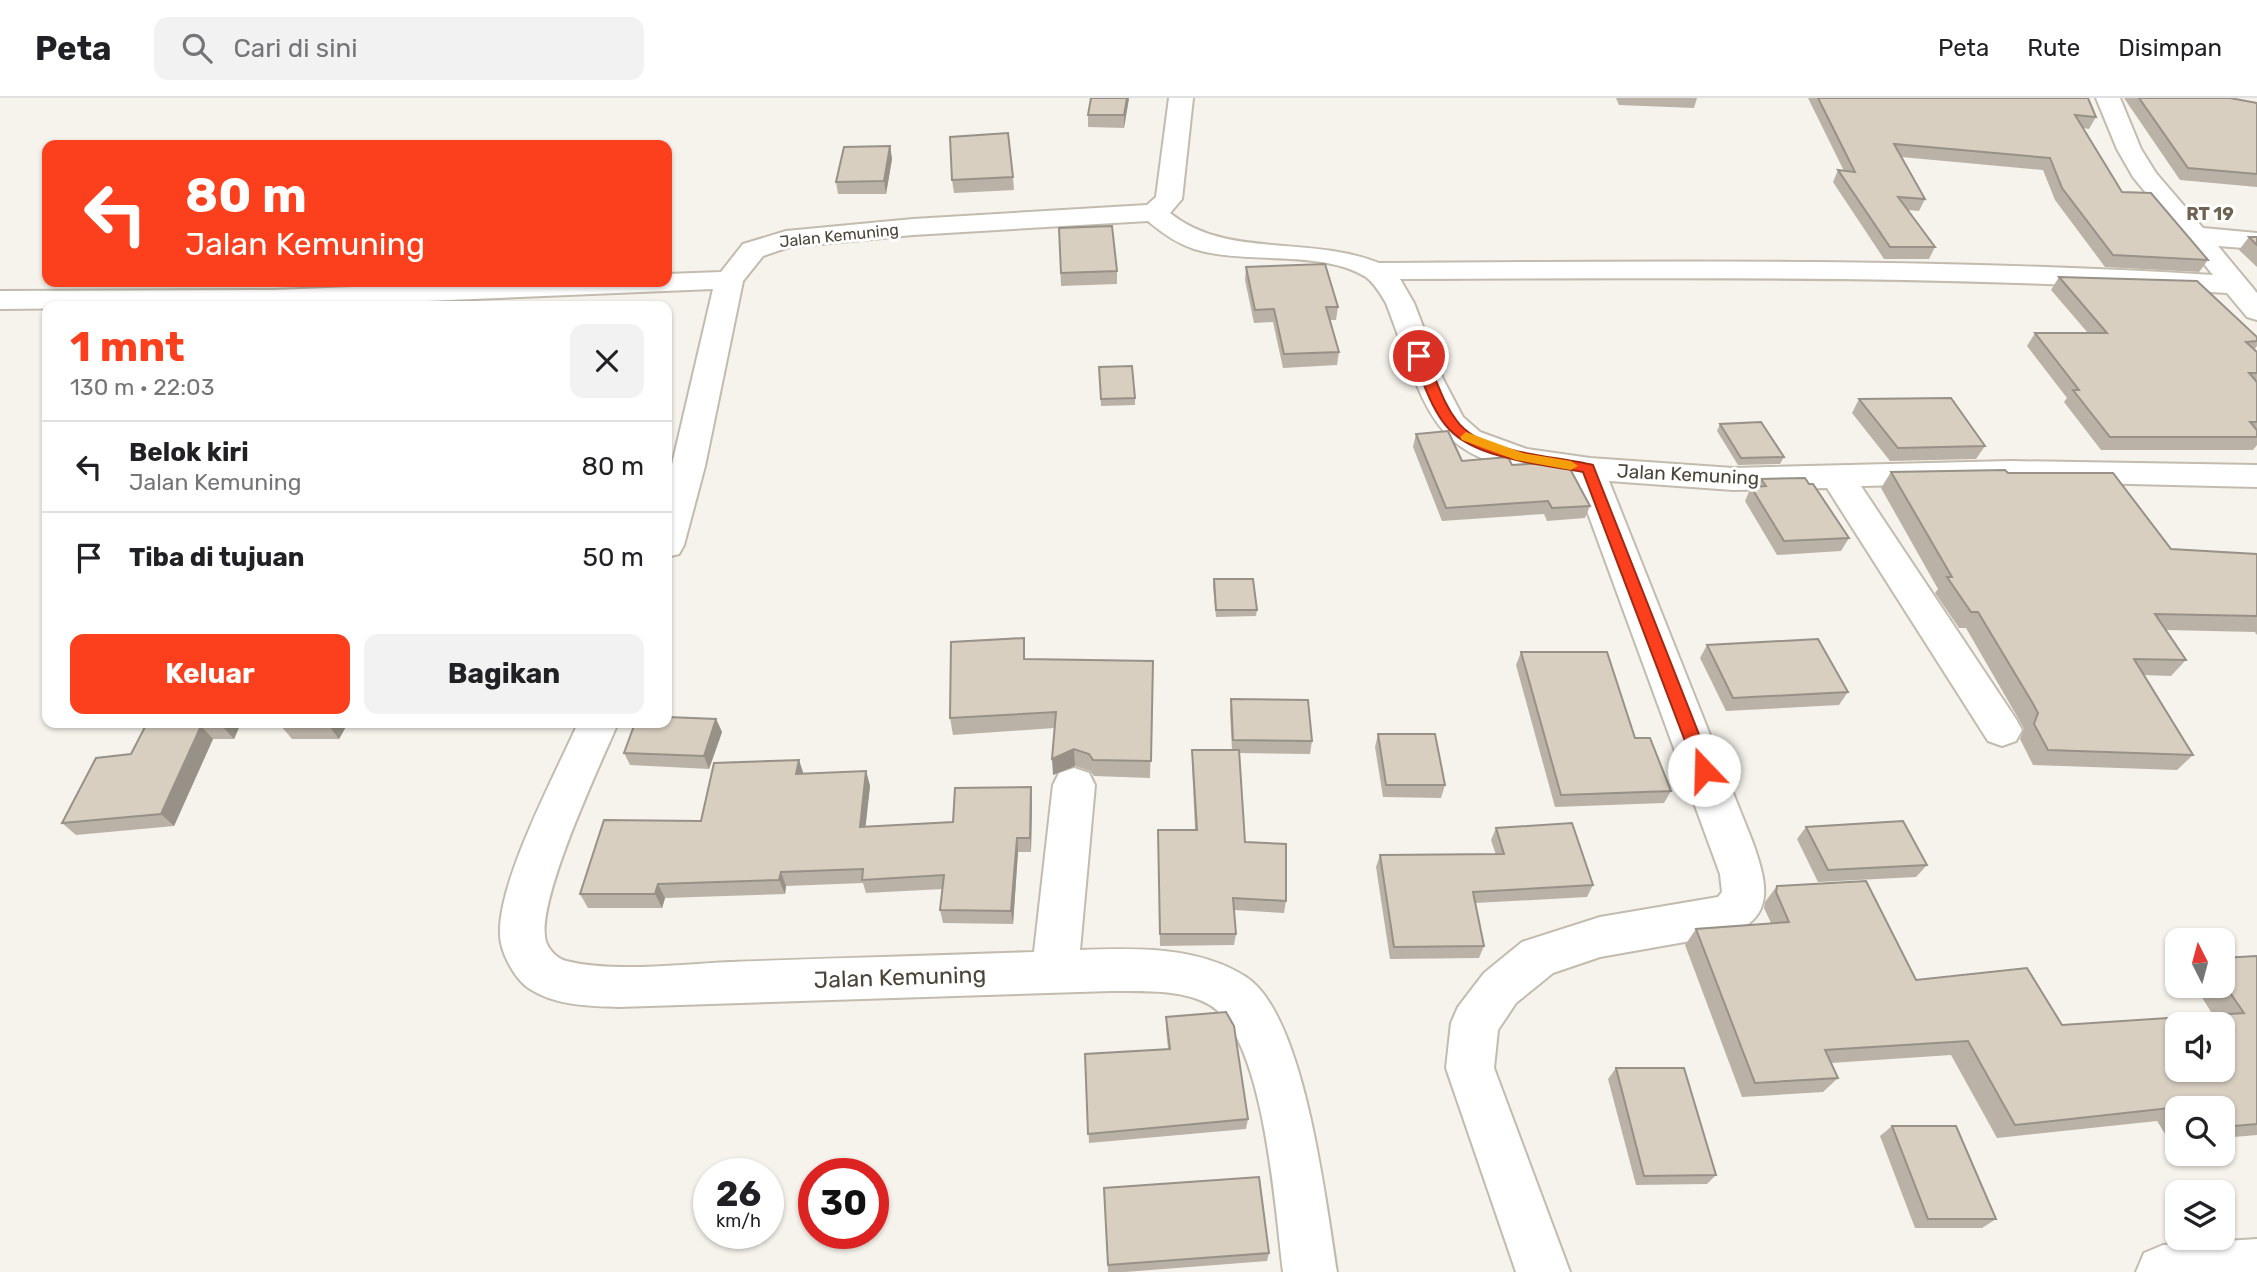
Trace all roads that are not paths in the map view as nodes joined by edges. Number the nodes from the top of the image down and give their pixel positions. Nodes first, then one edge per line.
1 (1181, 98) edge
2 (2108, 98) edge
3 (1154, 214) junction
4 (2196, 236) junction
5 (2257, 241) edge
6 (1374, 271) junction
7 (729, 280) junction
8 (672, 282) edge
9 (2232, 285) junction
10 (562, 287) edge
11 (0, 300) edge
12 (2257, 311) edge
13 (1588, 469) junction
14 (1836, 475) junction
15 (2257, 476) edge
16 (672, 528) edge
17 (596, 728) edge
18 (2002, 730) dead end
19 (1074, 785) dead end
20 (1055, 973) junction
21 (2257, 1266) edge
22 (1310, 1272) edge
23 (1543, 1272) edge
24 (2163, 1272) edge

1 - 3 street
2 - 4 street
3 - 6 street
3 - 7 street, Jalan Kemuning
4 - 5 street
4 - 9 street
6 - 9 street
6 - 13 street, Jalan Kemuning
7 - 8 street
7 - 16 street, Jalan Kemuning
9 - 12 street
10 - 11 street
13 - 14 street, Jalan Kemuning
13 - 23 street
14 - 15 street, Jalan Kemuning
14 - 18 street
17 - 20 street, Jalan Kemuning
19 - 20 street
20 - 22 street, Jalan Kemuning
21 - 24 street

